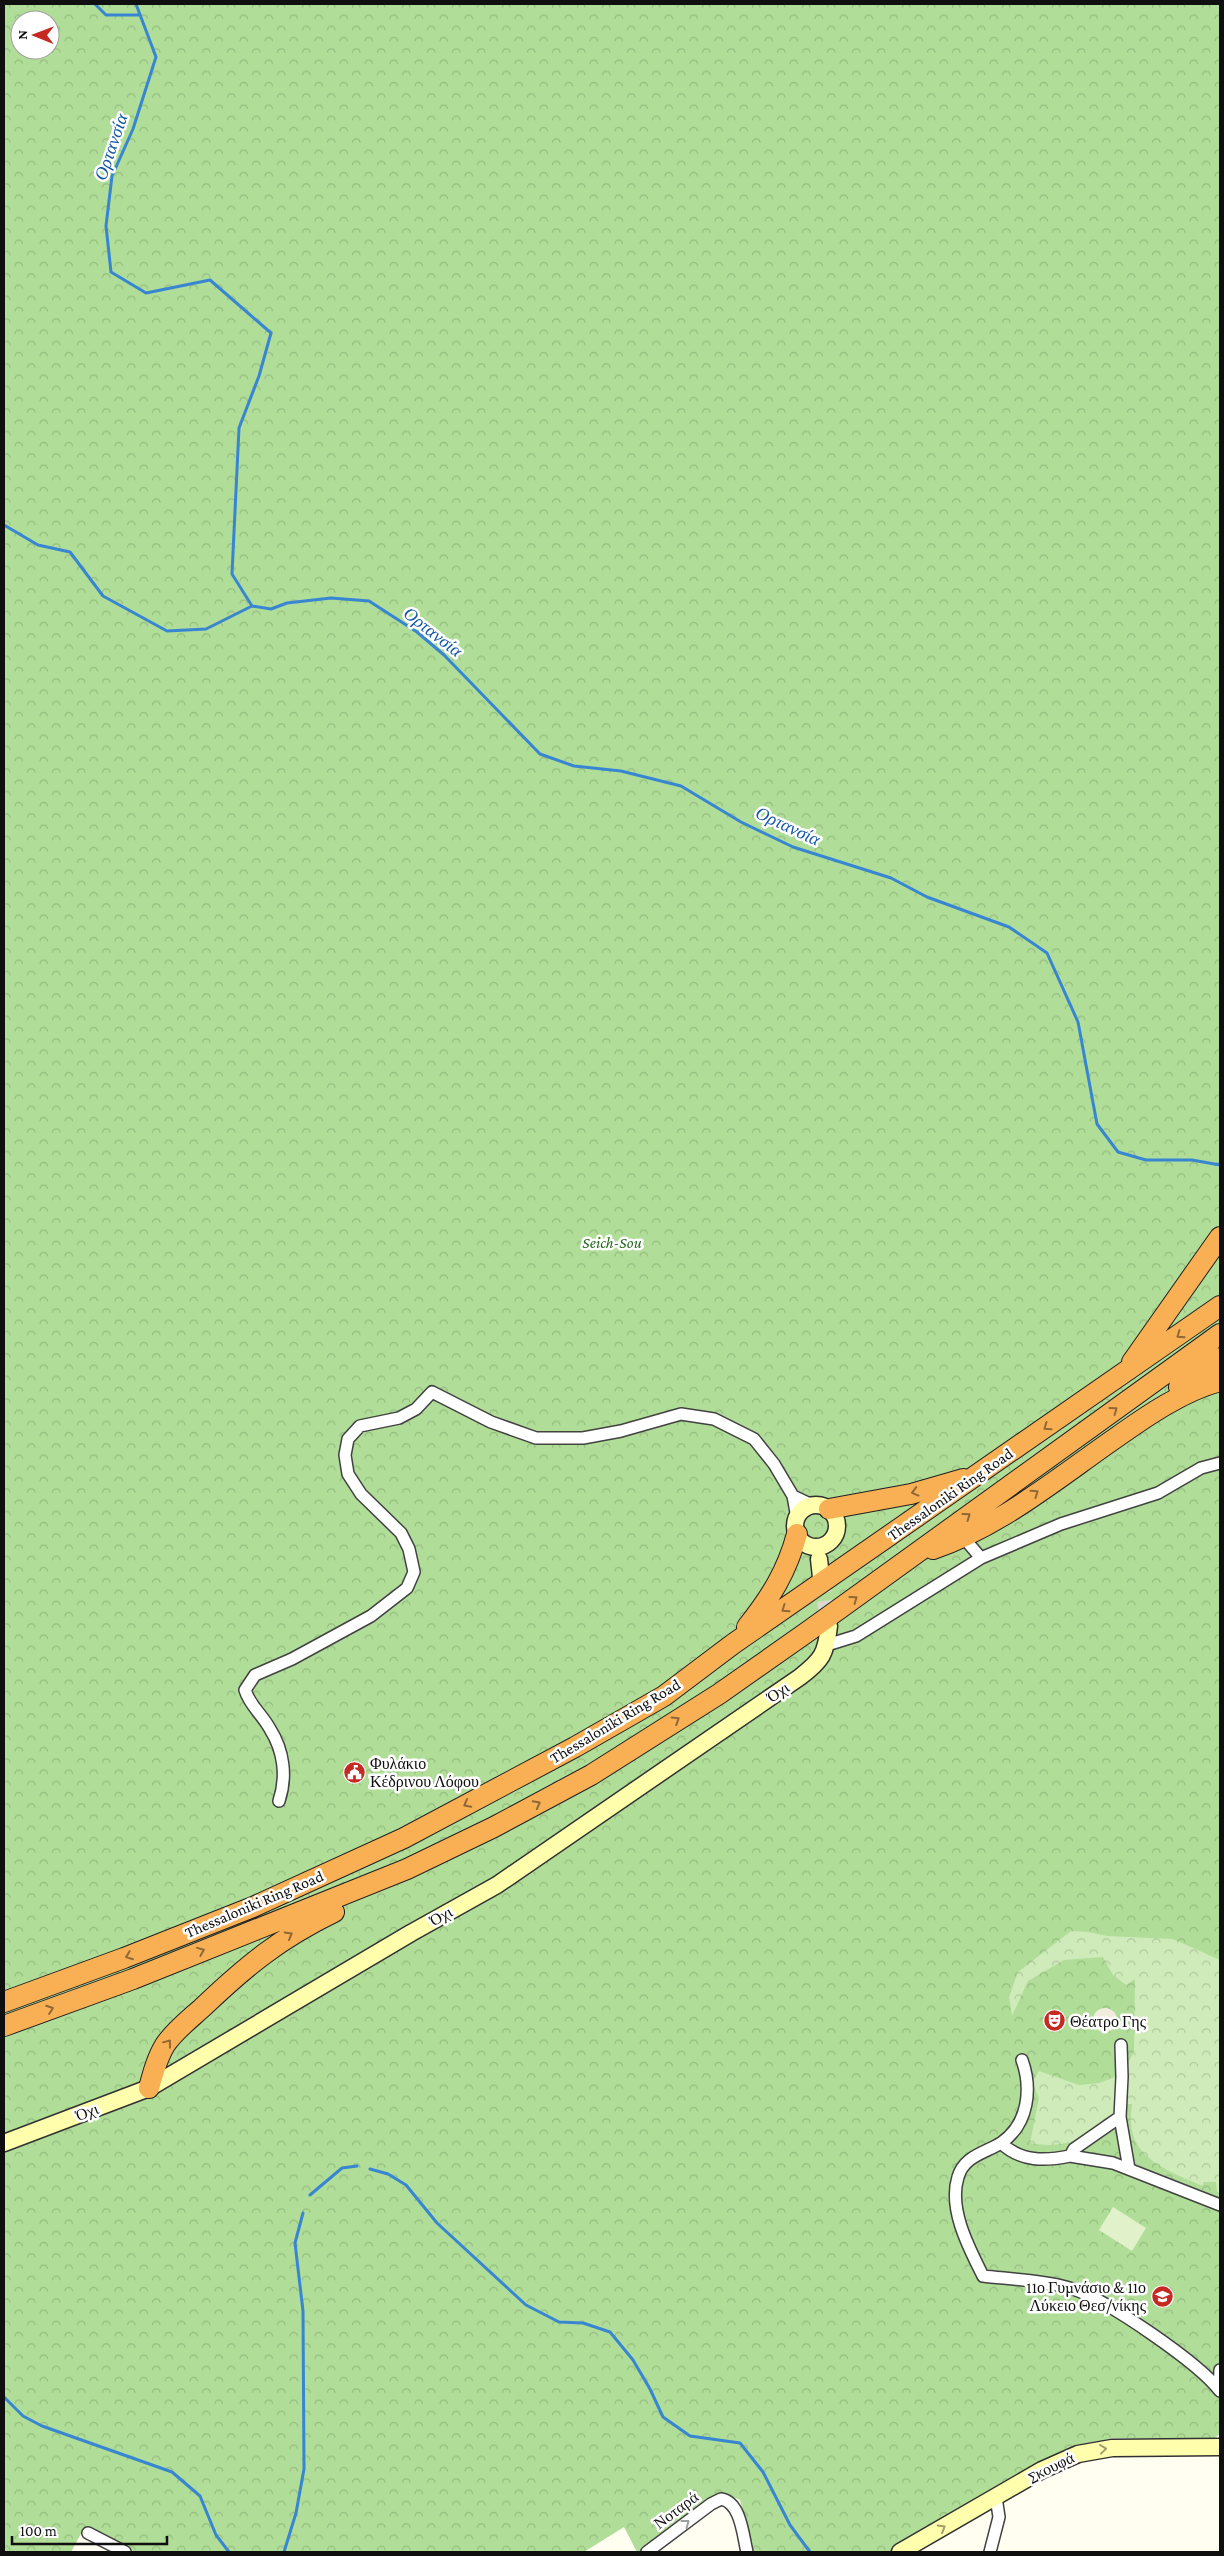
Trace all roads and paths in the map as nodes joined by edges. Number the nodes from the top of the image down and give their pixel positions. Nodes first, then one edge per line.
1 (1220, 1237) edge
2 (1220, 1306) edge
3 (1220, 1334) edge
4 (1220, 1358) edge
5 (1122, 1376) junction
6 (1220, 1381) edge
7 (1143, 1418) junction
8 (1220, 1463) edge
9 (979, 1474) junction
10 (793, 1496) junction
11 (820, 1507) junction
12 (801, 1532) junction
13 (963, 1538) junction
14 (828, 1543) junction
15 (915, 1556) junction
16 (982, 1558) junction
17 (819, 1559) junction
18 (821, 1577) tunnel mouth
19 (829, 1626) tunnel mouth
20 (734, 1644) junction
21 (827, 1645) junction
22 (279, 1801) dead end
23 (494, 1827) junction
24 (4, 2002) edge
25 (4, 2026) edge
26 (1121, 2045) dead end
27 (1022, 2060) dead end
28 (149, 2088) junction
29 (1120, 2117) junction
30 (4, 2143) edge
31 (1001, 2143) junction
32 (1070, 2156) junction
33 (1129, 2169) junction
34 (1220, 2205) edge
35 (1220, 2370) edge
36 (1220, 2390) edge
37 (1220, 2447) edge
38 (996, 2498) junction
39 (88, 2534) dead end
40 (125, 2552) edge
41 (647, 2552) edge
42 (747, 2552) edge
43 (900, 2552) edge
44 (990, 2552) edge

1 - 5 highway
2 -> 5 highway, Thessaloniki Ring Road
15 -> 3 highway, Thessaloniki Ring Road
4 - 7 highway
5 -> 9 highway, Thessaloniki Ring Road
6 - 7 highway
13 -> 7 highway
8 - 16 street
9 -> 11 highway
9 -> 20 highway, Thessaloniki Ring Road
10 - 11 street
10 - 12 street
10 - 22 street
11 - 12 main road
11 - 14 main road
12 - 14 main road
12 - 17 main road
12 - 20 highway
13 - 15 highway
13 - 16 street
14 - 17 main road
23 -> 15 highway, Thessaloniki Ring Road
16 - 21 street
17 - 18 main road
19 - 21 main road, Όχι
20 -> 24 highway, Thessaloniki Ring Road
21 - 28 main road, Όχι
25 -> 23 highway, Thessaloniki Ring Road
28 -> 23 highway
26 - 29 street
27 - 31 street
28 - 30 main road, Όχι
29 - 32 street
29 - 33 street
31 - 32 street
31 - 36 street
32 - 33 street
33 - 34 street
35 - 36 street
38 -> 37 main road, Σκουφά
43 -> 38 main road, Σκουφά
38 - 44 street
39 - 40 street
41 -> 42 street, Νοταρά

